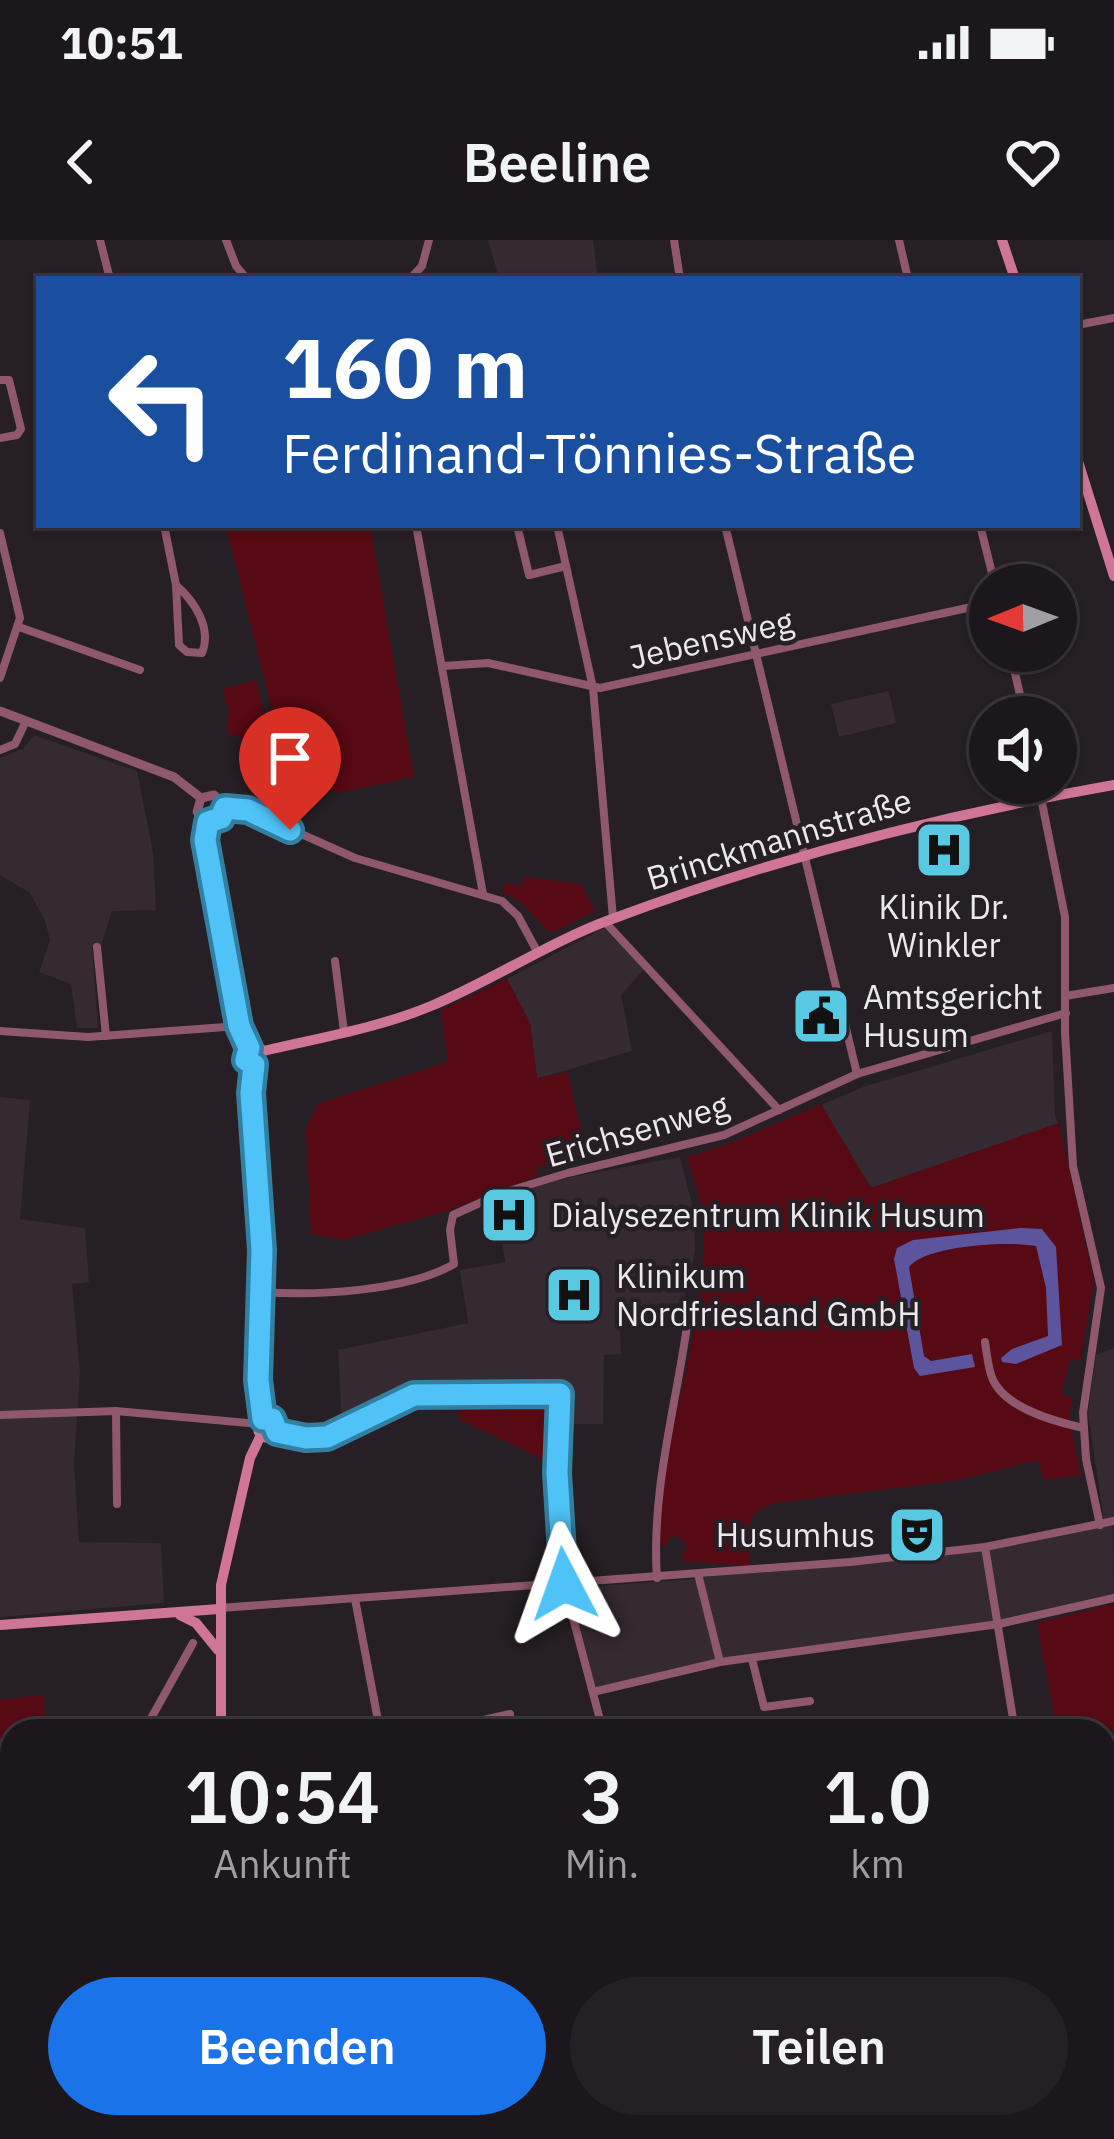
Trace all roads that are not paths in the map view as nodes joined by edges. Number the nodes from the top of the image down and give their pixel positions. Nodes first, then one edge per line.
1 (100, 240) edge
2 (226, 240) edge
3 (428, 240) edge
4 (674, 240) edge
5 (899, 240) edge
6 (1002, 240) edge
7 (109, 276) edge
8 (244, 276) edge
9 (413, 276) edge
10 (680, 276) edge
11 (907, 276) edge
12 (1014, 276) edge
13 (1114, 318) edge
14 (1080, 324) edge
15 (0, 380) edge
16 (0, 438) edge
17 (1080, 468) edge
18 (165, 528) edge
19 (417, 528) edge
20 (518, 528) edge
21 (558, 528) edge
22 (726, 528) edge
23 (981, 528) edge
24 (0, 533) edge
25 (990, 564) edge
26 (566, 566) junction
27 (1114, 576) edge
28 (176, 585) junction
29 (969, 607) edge
30 (19, 627) junction
31 (755, 652) junction
32 (443, 666) junction
33 (140, 670) dead end
34 (0, 677) edge
35 (593, 688) junction
36 (0, 711) edge
37 (26, 721) junction
38 (0, 750) edge
39 (1114, 785) edge
40 (1077, 792) edge
41 (201, 798) junction
42 (1014, 804) edge
43 (1043, 804) edge
44 (225, 808) junction
45 (208, 822) junction
46 (805, 856) junction
47 (483, 894) junction
48 (609, 920) junction
49 (97, 947) dead end
50 (539, 954) junction
51 (335, 961) dead end
52 (1114, 988) edge
53 (1065, 996) junction
54 (1066, 1013) junction
55 (239, 1026) junction
56 (0, 1030) edge
57 (344, 1033) junction
58 (106, 1036) junction
59 (249, 1048) junction
60 (264, 1052) junction
61 (254, 1065) junction
62 (857, 1074) junction
63 (778, 1110) junction
64 (262, 1292) junction
65 (687, 1326) dead end
66 (985, 1342) dead end
67 (116, 1411) junction
68 (0, 1415) edge
69 (261, 1426) junction
70 (1084, 1428) junction
71 (277, 1432) joint
72 (117, 1504) dead end
73 (1114, 1521) edge
74 (1100, 1525) junction
75 (986, 1547) junction
76 (698, 1574) junction
77 (657, 1578) junction
78 (564, 1584) junction
79 (1114, 1598) edge
80 (355, 1599) junction
81 (219, 1609) junction
82 (171, 1612) junction
83 (0, 1624) edge
84 (999, 1624) junction
85 (193, 1643) dead end
86 (752, 1658) junction
87 (220, 1659) junction
88 (720, 1662) junction
89 (593, 1693) junction
90 (810, 1701) dead end
91 (510, 1714) dead end
92 (151, 1719) edge
93 (221, 1719) edge
94 (378, 1719) edge
95 (488, 1719) edge
96 (600, 1719) edge
97 (1013, 1719) edge

1 - 7 street
2 - 8 street
3 - 9 street
4 - 10 street
5 - 11 street
6 - 12 main road
13 - 14 street
15 - 16 street
17 - 27 main road
18 - 28 street
19 - 32 street
20 - 26 street
21 - 26 street
22 - 31 street
23 - 25 street
24 - 30 street
26 - 35 street
28 - 28 street
29 - 31 street, Jebensweg
30 - 33 street
30 - 34 street
31 - 35 street, Jebensweg
31 - 46 street
32 - 35 street, Jebensweg
32 - 47 street
35 - 48 street
36 - 37 street
37 - 38 street
37 - 41 street
39 - 40 main road, Brinckmannstraße
41 - 44 street
41 - 45 street
42 - 46 main road, Brinckmannstraße
43 - 53 street
44 - 45 street
44 - 47 street
45 - 55 street
46 - 48 main road, Brinckmannstraße
46 - 62 street
47 - 50 street
48 - 50 main road, Brinckmannstraße
48 - 63 street
49 - 58 street
50 - 57 main road, Brinckmannstraße
51 - 57 street
52 - 53 street
53 - 54 street
54 - 62 street, Erichsenweg
54 - 70 street
55 - 58 street
55 - 59 street
56 - 58 street
57 - 60 main road, Brinckmannstraße
59 - 60 main road
59 - 61 main road
60 - 61 main road
61 - 64 main road
62 - 63 street, Erichsenweg
63 - 64 street, Erichsenweg
64 - 69 main road
65 - 77 street
66 - 70 street
67 - 68 street
67 - 69 street
67 - 72 street
69 - 71 main road
69 - 81 main road
70 - 74 street
71 - 78 street
73 - 74 street
74 - 75 street
75 - 76 street
75 - 84 street
76 - 77 street
76 - 88 street
77 - 78 street
78 - 80 street
78 - 89 street
79 - 84 street
80 - 81 street
80 - 94 street
81 - 82 main road
81 - 87 main road
82 - 83 main road
82 - 87 main road
84 - 86 street
84 - 97 street
85 - 92 street
86 - 88 street
86 - 90 street
87 - 93 main road
88 - 89 street
89 - 96 street
91 - 95 street

